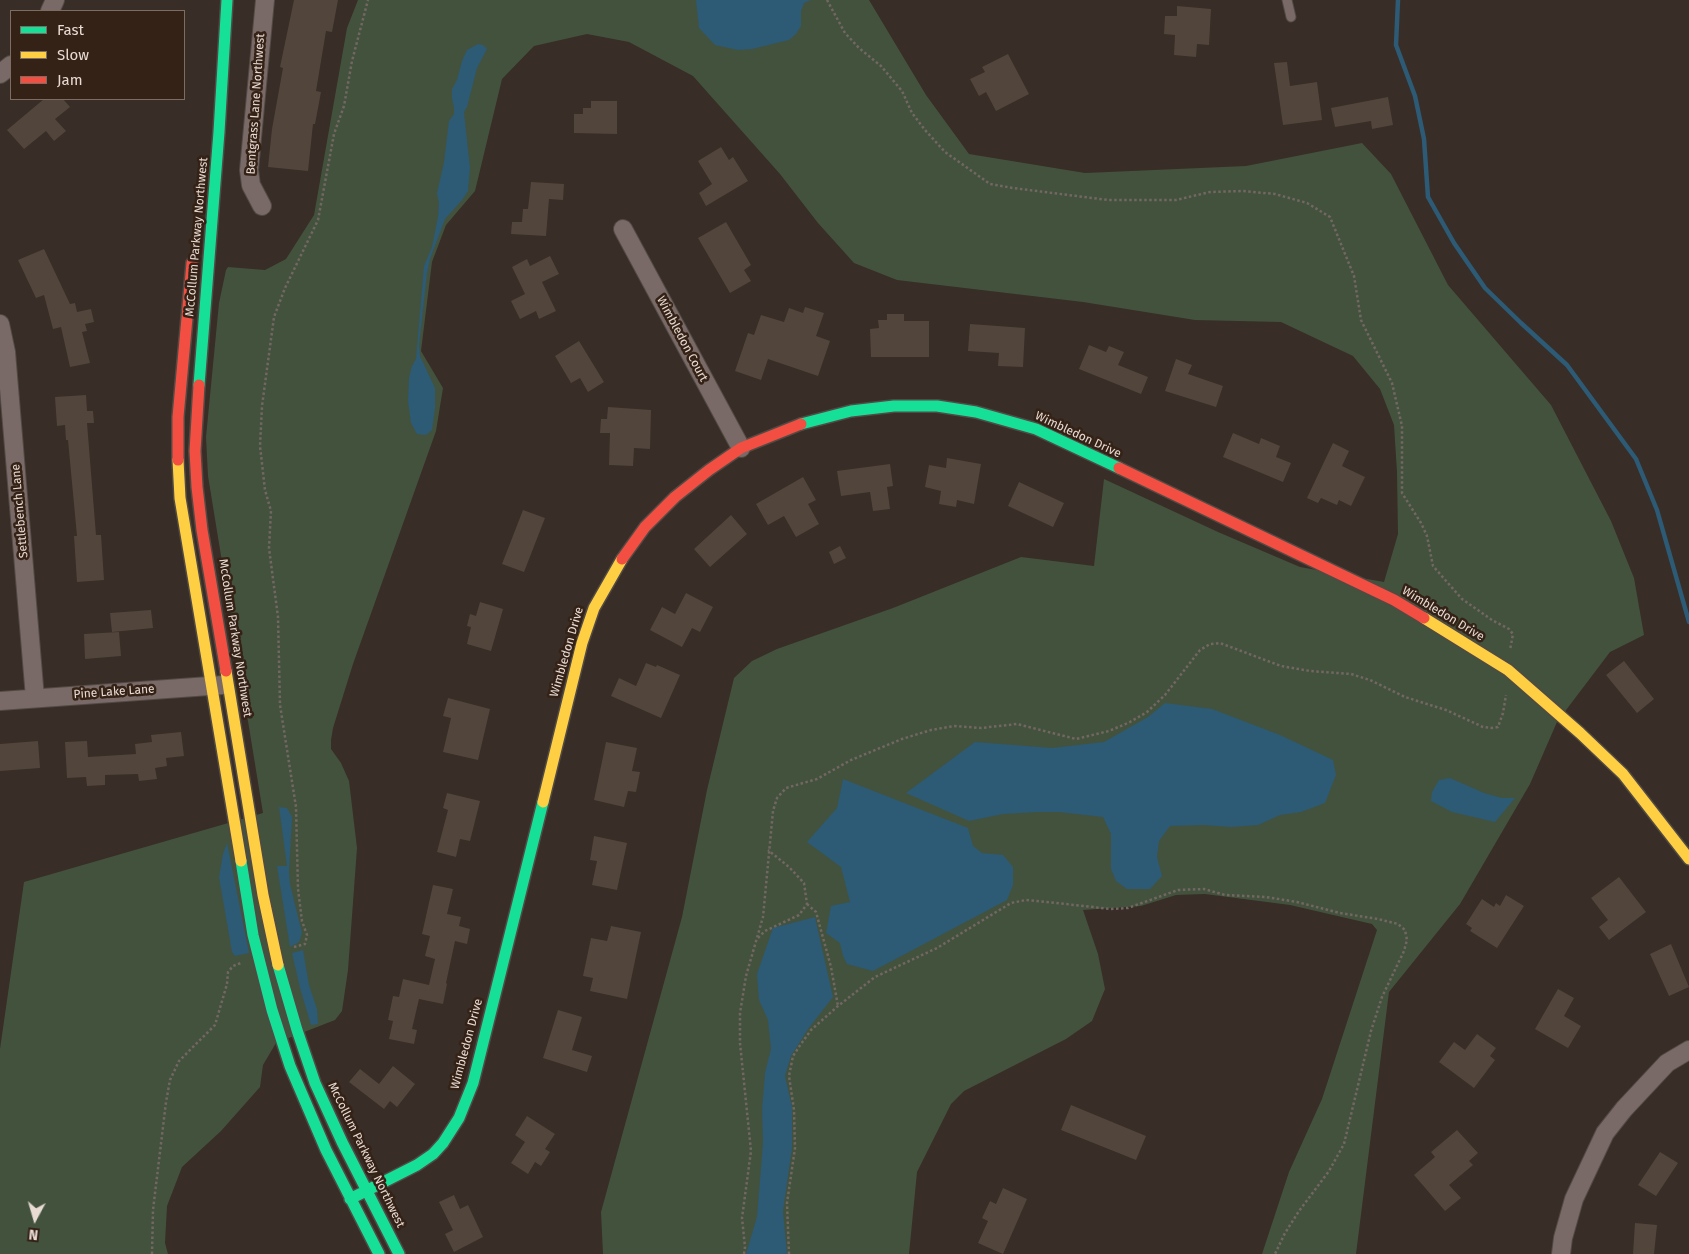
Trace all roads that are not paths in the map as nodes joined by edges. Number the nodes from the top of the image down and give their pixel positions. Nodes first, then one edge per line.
1 (227, 0) edge
2 (265, 0) edge
3 (1287, 0) edge
4 (1291, 17) dead end
5 (10, 66) edge
6 (0, 74) edge
7 (262, 206) dead end
8 (623, 229) dead end
9 (194, 248) dead end
10 (0, 324) edge
11 (742, 448) junction
12 (228, 684) junction
13 (210, 686) junction
14 (35, 698) junction
15 (0, 701) edge
16 (1689, 859) edge
17 (1689, 1050) edge
18 (366, 1191) junction
19 (350, 1199) junction
20 (379, 1254) edge
21 (399, 1254) edge
22 (1560, 1254) edge

1 - 12 street, McCollum Parkway Northwest
2 - 7 street, Bentgrass Lane Northwest
3 - 4 lane
5 - 6 street
8 - 11 street, Wimbledon Court
9 - 13 street, McCollum Parkway Northwest
10 - 14 street, Settlebench Lane
11 - 16 street, Wimbledon Drive
11 - 18 street, Wimbledon Drive
12 - 13 street, Pine Lake Lane
12 - 18 street, McCollum Parkway Northwest
13 - 14 street, Pine Lake Lane
13 - 19 street, McCollum Parkway Northwest
14 - 15 street, Pine Lake Lane
17 - 22 street
18 - 19 street, Wimbledon Drive
18 - 21 street, McCollum Parkway Northwest
19 - 20 street, McCollum Parkway Northwest

